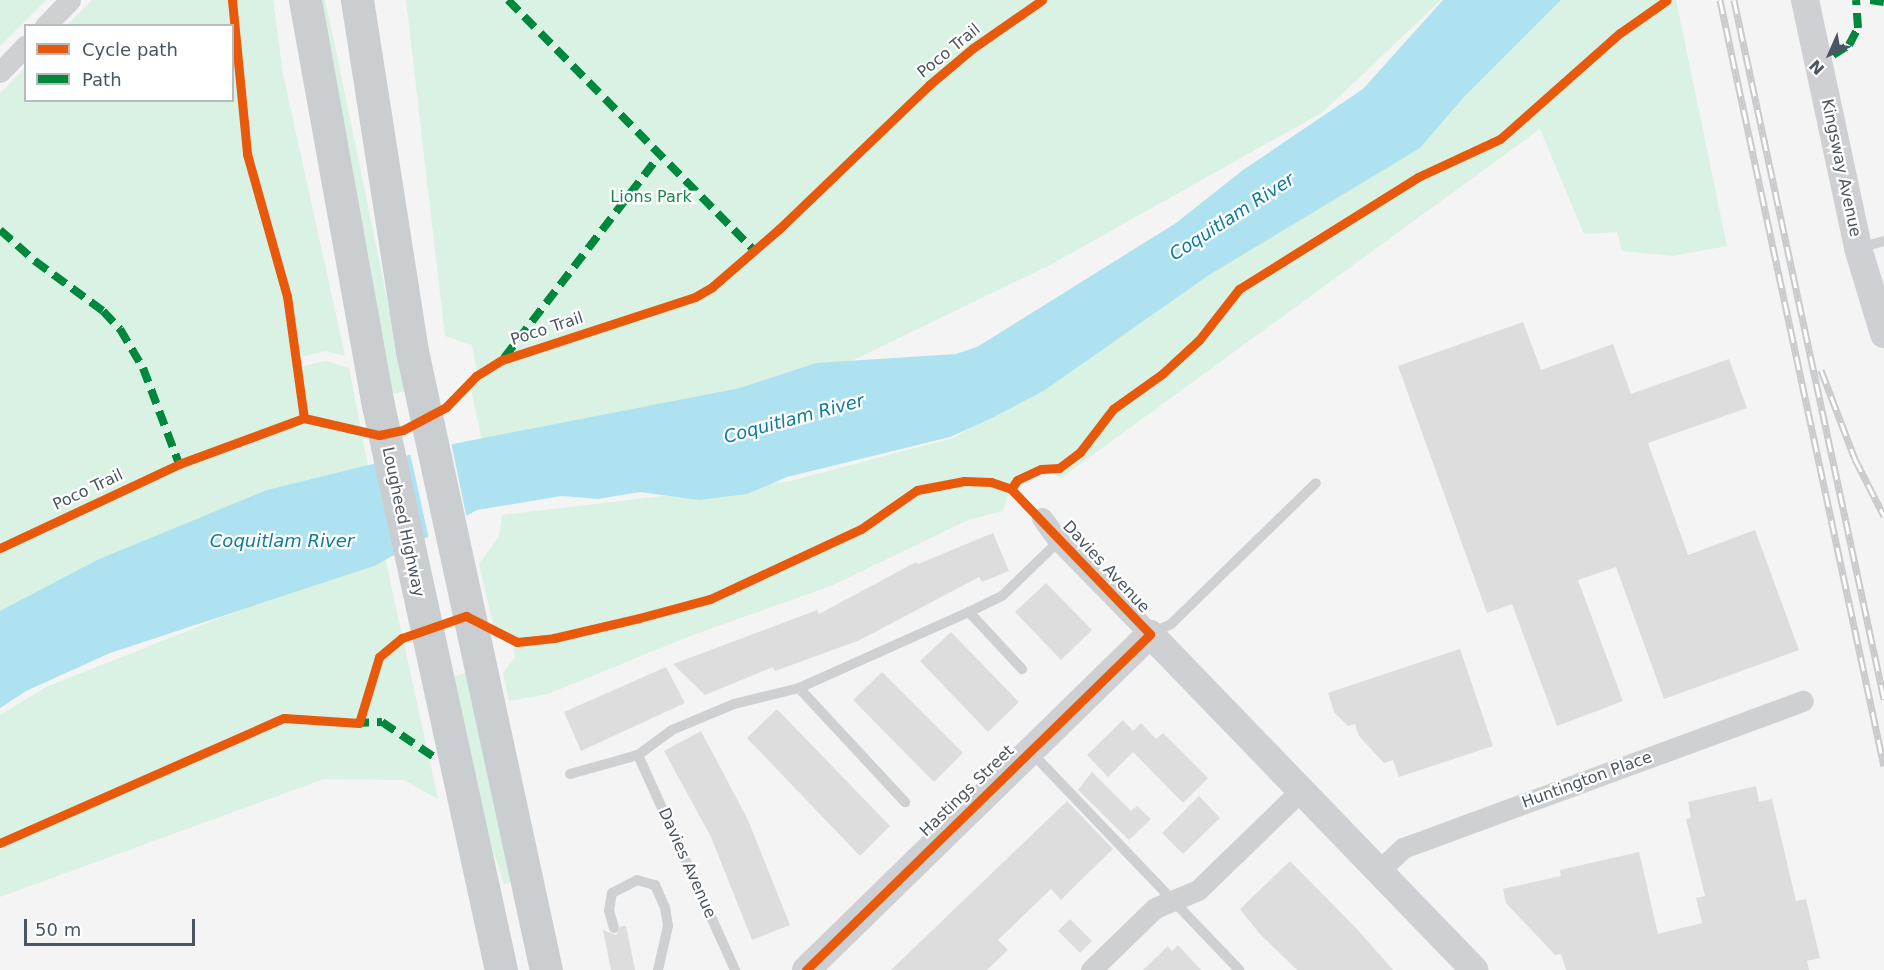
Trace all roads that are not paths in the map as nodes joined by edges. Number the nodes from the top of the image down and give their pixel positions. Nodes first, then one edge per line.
1 (70, 0) edge
2 (305, 0) edge
3 (357, 0) edge
4 (1805, 0) edge
5 (47, 24) edge
6 (24, 47) edge
7 (0, 72) edge
8 (1871, 244) edge
9 (1884, 334) edge
10 (1316, 483) dead end
11 (1042, 518) dead end
12 (1059, 541) junction
13 (969, 612) junction
14 (1150, 634) junction
15 (1022, 669) dead end
16 (799, 688) junction
17 (1803, 701) dead end
18 (1030, 751) junction
19 (638, 755) junction
20 (570, 774) dead end
21 (1300, 791) junction
22 (905, 802) dead end
23 (1379, 871) junction
24 (1172, 901) junction
25 (614, 928) dead end
26 (501, 970) edge
27 (546, 970) edge
28 (658, 970) edge
29 (735, 970) edge
30 (806, 970) edge
31 (1091, 970) edge
32 (1239, 970) edge
33 (1474, 970) edge

1 - 5 street
2 - 26 main road, Lougheed Highway
3 - 27 main road
4 - 8 street, Kingsway Avenue
6 - 7 street
8 - 9 street, Kingsway Avenue
10 - 14 lane
11 - 12 street, Davies Avenue
12 - 13 lane, Davies Avenue
12 - 14 street, Davies Avenue
13 - 15 lane
13 - 16 lane, Davies Avenue
14 - 18 street, Hastings Street
14 - 21 street, Davies Avenue
16 - 19 lane, Davies Avenue
16 - 22 lane
17 - 23 street, Huntington Place
18 - 24 lane
18 - 30 street, Hastings Street
19 - 20 lane, Davies Avenue
19 - 29 lane, Davies Avenue
21 - 23 street, Davies Avenue
21 - 24 street
23 - 33 street, Davies Avenue
24 - 31 street
24 - 32 lane
25 - 28 lane

